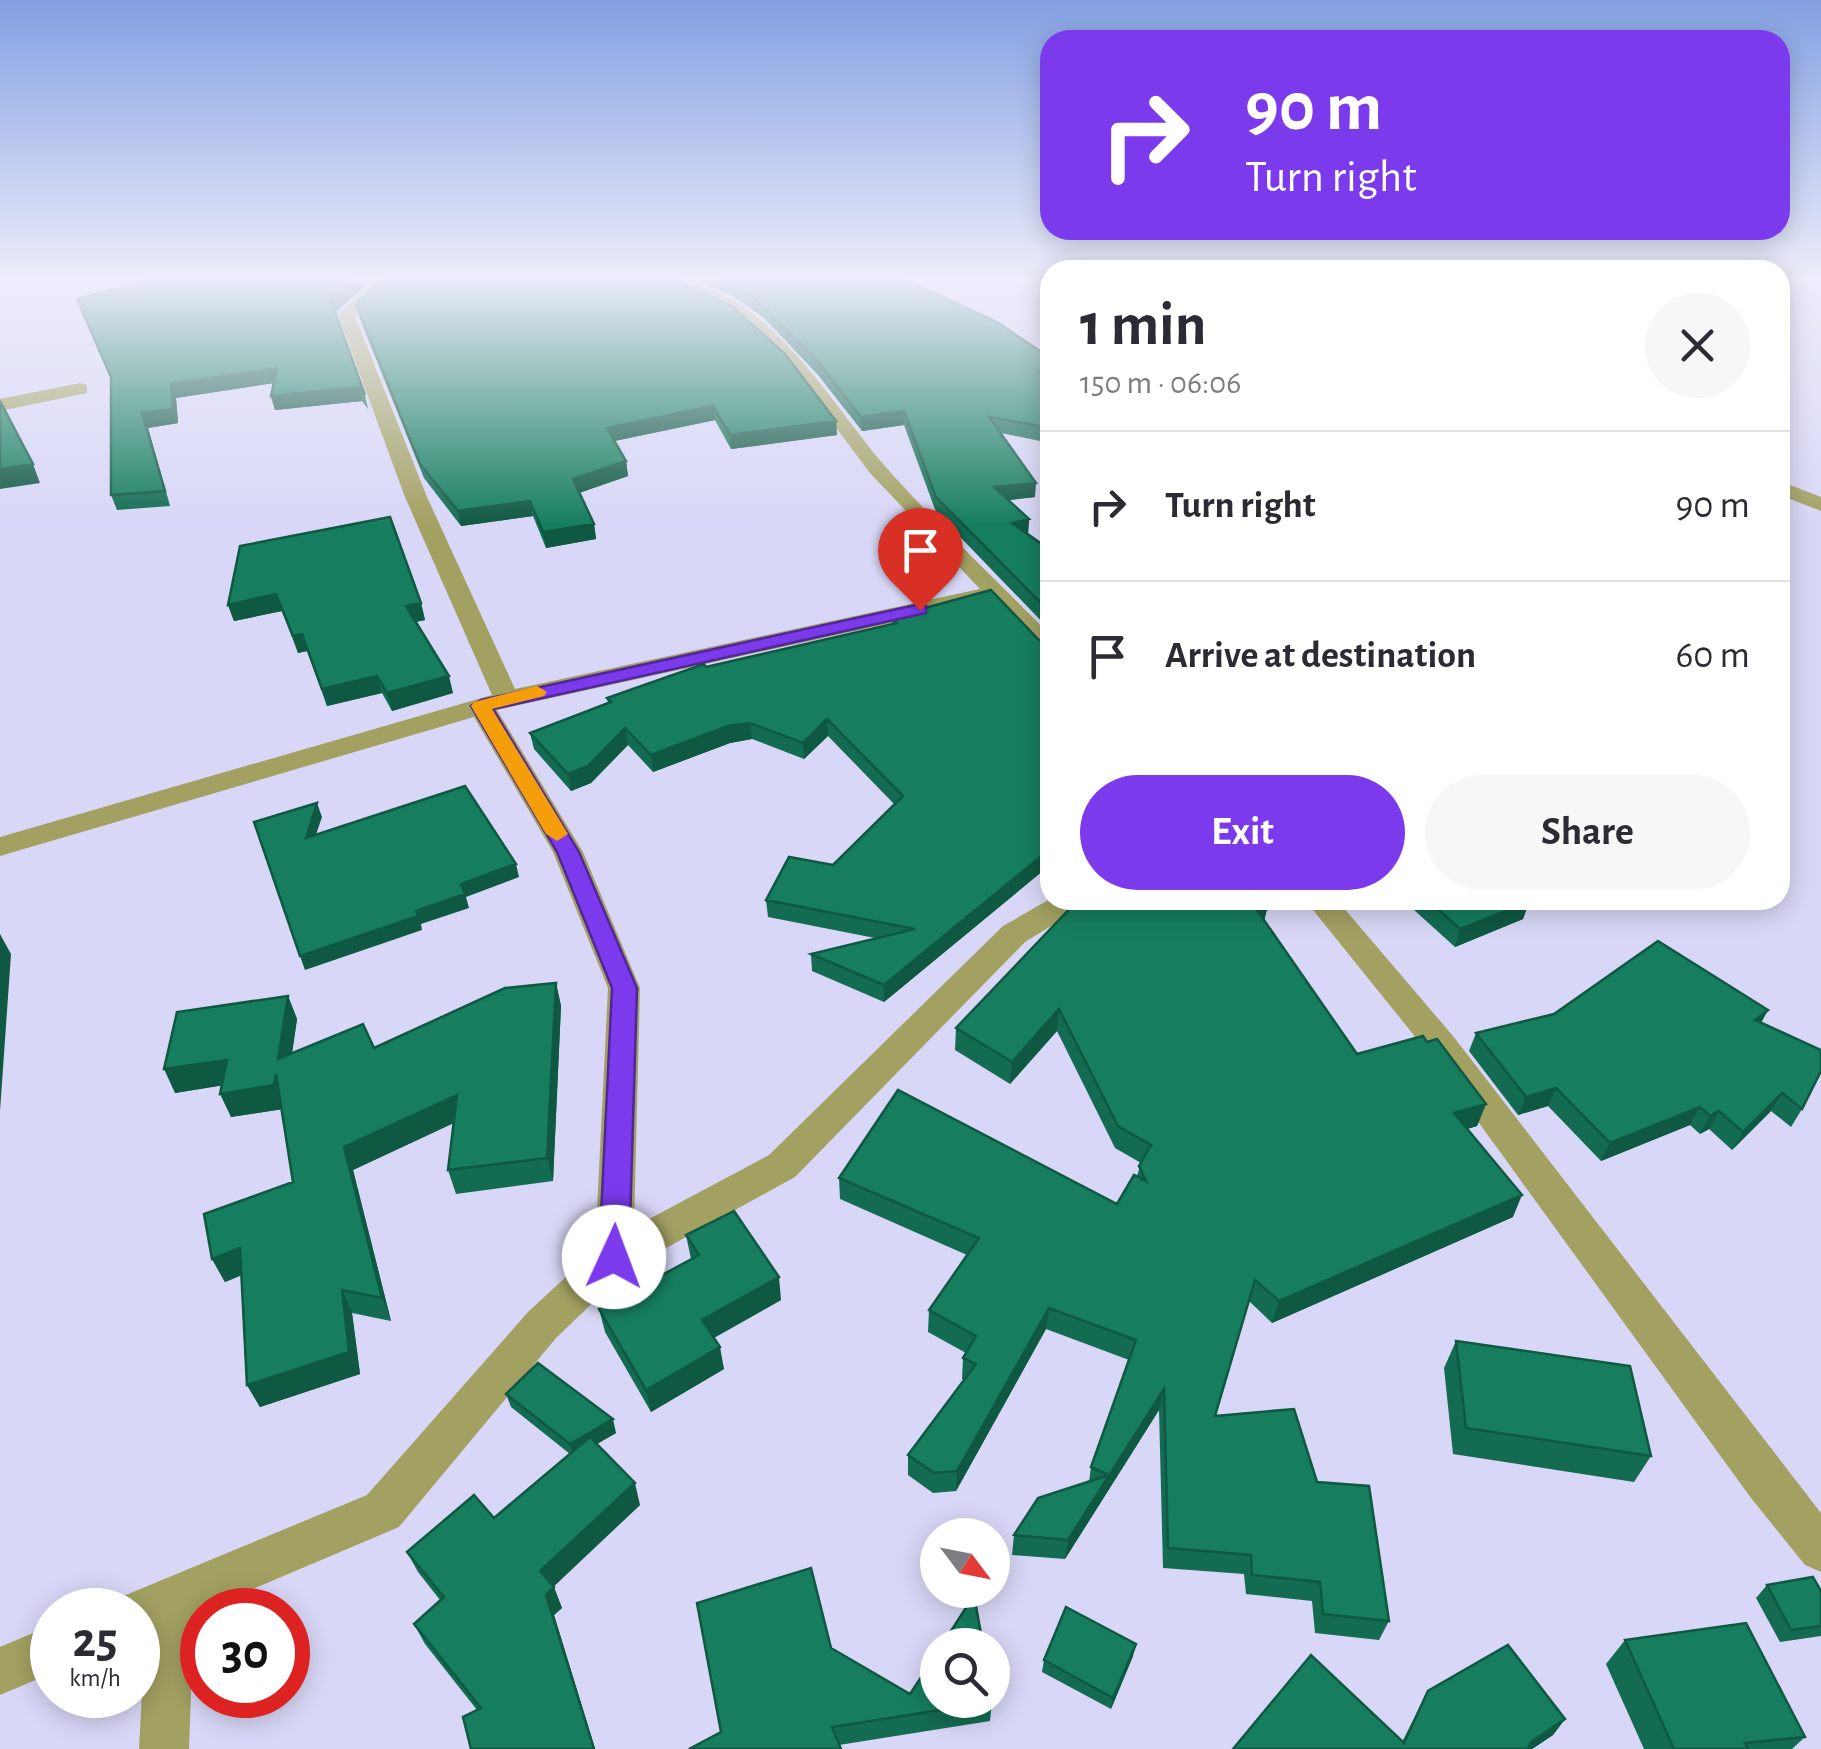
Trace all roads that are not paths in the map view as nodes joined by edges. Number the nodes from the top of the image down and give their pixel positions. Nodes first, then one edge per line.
1 (364, 362) edge
2 (795, 362) edge
3 (80, 388) dead end
4 (0, 405) edge
5 (1790, 491) edge
6 (1821, 505) edge
7 (995, 593) junction
8 (1040, 639) edge
9 (494, 702) junction
10 (0, 847) edge
11 (1054, 910) edge
12 (1328, 910) edge
13 (614, 1257) junction
14 (1821, 1550) edge
15 (160, 1604) edge
16 (30, 1658) edge
17 (0, 1671) edge
18 (160, 1692) edge
19 (164, 1749) edge

1 - 9 street
2 - 7 street
3 - 4 street
5 - 6 street
7 - 8 street
7 - 9 street
9 - 10 street
9 - 13 street
11 - 13 street
12 - 14 street
13 - 15 street
16 - 17 street
18 - 19 street

